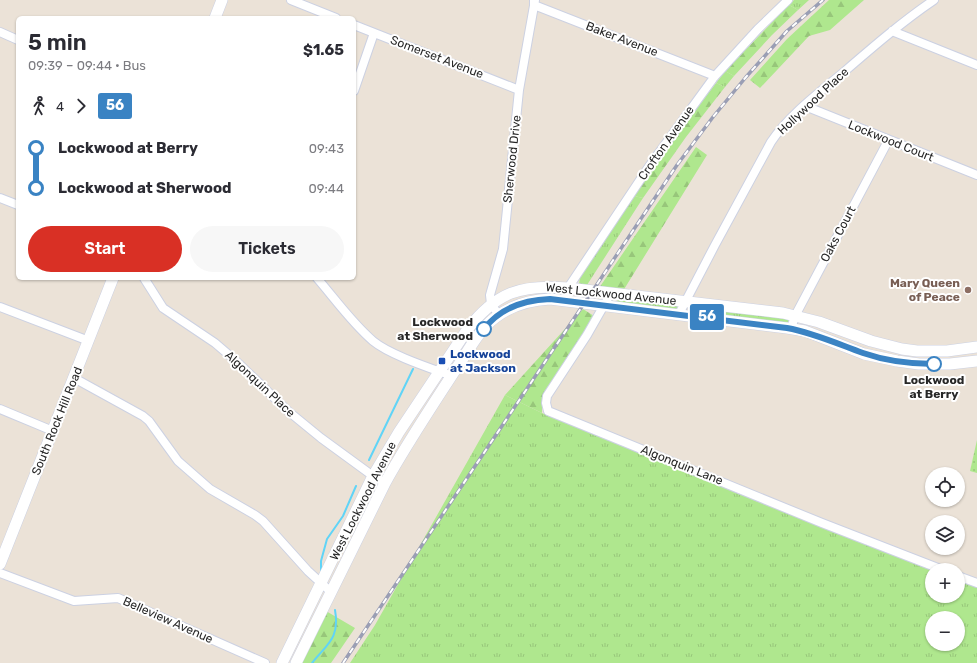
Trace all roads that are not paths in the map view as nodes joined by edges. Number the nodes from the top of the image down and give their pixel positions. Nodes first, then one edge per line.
1 (222, 0) edge
2 (291, 0) edge
3 (788, 0) edge
4 (934, 0) edge
5 (535, 2) edge
6 (216, 16) edge
7 (331, 16) edge
8 (356, 26) edge
9 (892, 31) junction
10 (0, 32) edge
11 (374, 33) junction
12 (16, 39) edge
13 (977, 65) edge
14 (715, 76) junction
15 (356, 85) edge
16 (519, 90) junction
17 (805, 106) junction
18 (888, 141) junction
19 (977, 175) edge
20 (0, 198) edge
21 (16, 204) edge
22 (112, 280) edge
23 (145, 280) edge
24 (319, 280) edge
25 (568, 288) junction
26 (611, 293) junction
27 (567, 301) junction
28 (686, 301) junction
29 (491, 304) junction
30 (605, 305) junction
31 (0, 307) edge
32 (679, 314) junction
33 (499, 315) junction
34 (795, 316) junction
35 (792, 328) junction
36 (88, 341) junction
37 (977, 347) edge
38 (947, 351) junction
39 (977, 361) edge
40 (948, 364) junction
41 (439, 372) junction
42 (452, 376) junction
43 (74, 378) junction
44 (0, 409) edge
45 (54, 431) junction
46 (373, 476) junction
47 (385, 483) junction
48 (925, 563) edge
49 (0, 564) edge
50 (0, 573) edge
51 (965, 579) edge
52 (322, 582) junction
53 (977, 583) edge
54 (331, 592) junction
55 (265, 663) edge
56 (282, 663) edge
57 (296, 663) edge

1 - 6 main road
2 - 7 street
3 - 14 street, Crofton Avenue
4 - 9 street, Hollywood Place
5 - 14 street, Baker Avenue
5 - 16 street, Sherwood Drive
8 - 11 street, Somerset Avenue
9 - 13 street
9 - 17 street, Hollywood Place
10 - 12 street
11 - 15 street
11 - 16 street, Somerset Avenue
14 - 25 street, Crofton Avenue
16 - 29 street, Sherwood Drive
17 - 18 street, Lockwood Court
17 - 28 street, Hollywood Place
18 - 19 street, Lockwood Court
18 - 34 street, Oaks Court
20 - 21 street
22 - 36 main road, South Rock Hill Road
23 - 46 street, Algonquin Place
24 - 41 street
25 - 26 main road, West Lockwood Avenue
25 - 27 street, Crofton Avenue
25 - 29 main road, West Lockwood Avenue
26 - 28 main road, West Lockwood Avenue
26 - 30 street, Algonquin Lane
27 - 30 main road, West Lockwood Avenue
27 - 33 main road, West Lockwood Avenue
28 - 32 street, Hollywood Place
28 - 34 main road, West Lockwood Avenue
29 - 33 street
29 - 41 main road, West Lockwood Avenue
30 - 32 main road, West Lockwood Avenue
30 - 48 street, Algonquin Lane
31 - 36 street
32 - 35 main road, West Lockwood Avenue
33 - 42 main road, West Lockwood Avenue
34 - 35 street, Oaks Court
34 - 38 main road, West Lockwood Avenue
35 - 40 main road, West Lockwood Avenue
36 - 43 main road, South Rock Hill Road
37 - 38 main road, West Lockwood Avenue
38 - 40 main road
39 - 40 main road, West Lockwood Avenue
41 - 42 street
41 - 46 main road, West Lockwood Avenue
42 - 47 main road, West Lockwood Avenue
43 - 45 main road, South Rock Hill Road
43 - 52 street
44 - 45 street
45 - 49 main road, South Rock Hill Road
46 - 47 street, Algonquin Place
46 - 52 main road, West Lockwood Avenue
47 - 54 main road, West Lockwood Avenue
50 - 55 street, Belleview Avenue
51 - 53 street
52 - 54 street
52 - 56 main road, West Lockwood Avenue
54 - 57 main road, West Lockwood Avenue

